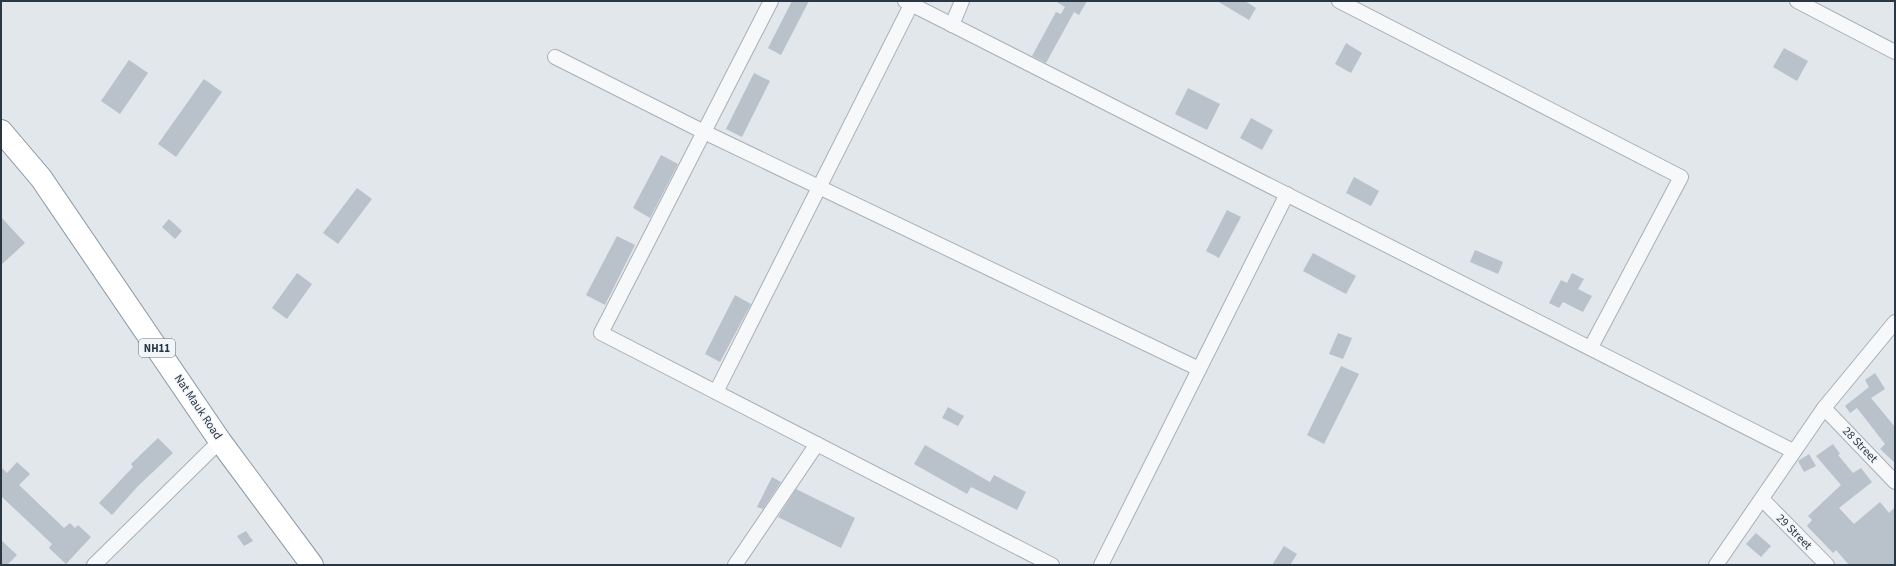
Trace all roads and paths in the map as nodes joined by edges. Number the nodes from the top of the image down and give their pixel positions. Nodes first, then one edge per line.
1 (771, 1) edge
2 (962, 1) edge
3 (1339, 1) edge
4 (1797, 1) edge
5 (910, 2) edge
6 (952, 25) junction
7 (1895, 52) edge
8 (555, 57) dead end
9 (1, 131) edge
10 (704, 132) junction
11 (819, 187) junction
12 (1287, 194) junction
13 (1895, 323) edge
14 (1591, 347) junction
15 (1199, 369) junction
16 (716, 392) junction
17 (1824, 408) junction
18 (220, 441) junction
19 (817, 444) junction
20 (1794, 451) junction
21 (1895, 482) edge
22 (1762, 499) junction
23 (94, 565) edge
24 (312, 565) edge
25 (735, 565) edge
26 (1052, 565) edge
27 (1101, 565) edge
28 (1716, 565) edge
29 (1827, 565) edge

1 - 10 street
2 - 6 street
3 - 14 street
4 - 7 street
5 - 6 street
5 - 11 street
6 - 12 street
8 - 10 street
9 - 18 highway, Nat Mauk Road / NH11
10 - 11 street
10 - 16 street
11 - 15 street
11 - 16 street
12 - 14 street
12 - 15 street
13 - 17 street
14 - 20 street
15 - 27 street
16 - 19 street
17 - 20 street
17 - 21 street, 28 Street
18 - 23 street
18 - 24 highway, Nat Mauk Road / NH11
19 - 25 street
19 - 26 street
20 - 22 street
22 - 28 street
22 - 29 street, 29 Street

